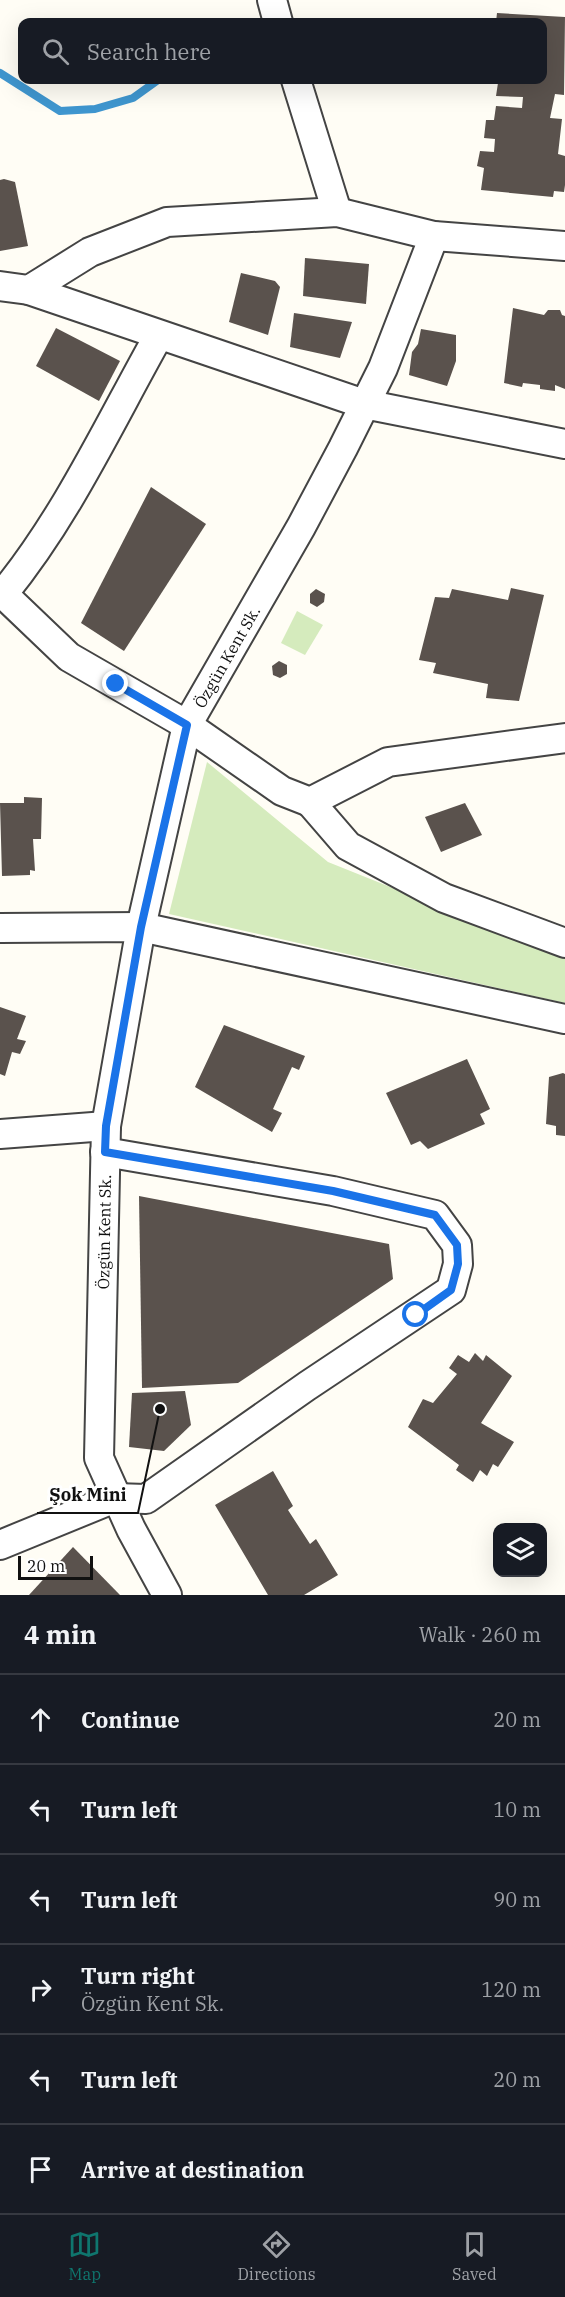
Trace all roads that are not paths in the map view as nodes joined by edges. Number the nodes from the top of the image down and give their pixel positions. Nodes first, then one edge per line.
1 (272, 0) edge
2 (277, 18) edge
3 (297, 84) edge
4 (337, 212) junction
5 (434, 236) junction
6 (565, 246) edge
7 (0, 286) edge
8 (29, 290) junction
9 (159, 335) junction
10 (364, 404) junction
11 (565, 444) edge
12 (2, 592) edge
13 (187, 725) junction
14 (565, 738) edge
15 (310, 802) junction
16 (141, 927) junction
17 (0, 928) edge
18 (565, 943) edge
19 (565, 1018) edge
20 (0, 1134) edge
21 (106, 1139) junction
22 (115, 1498) junction
23 (0, 1545) edge
24 (167, 1595) edge

1 - 2 street
3 - 4 street
4 - 5 street
4 - 8 street
5 - 6 street
5 - 10 street, Özgün Kent Sk.
7 - 8 street
8 - 9 street
9 - 10 street
9 - 12 street
10 - 11 street
10 - 13 street, Özgün Kent Sk.
12 - 13 street
13 - 15 street
13 - 16 street, Özgün Kent Sk.
14 - 15 street
15 - 18 street
16 - 17 street
16 - 19 street
16 - 21 street, Özgün Kent Sk.
20 - 21 street
21 - 22 street, Özgün Kent Sk.
21 - 22 street
22 - 23 street
22 - 24 street, Özgün Kent Sk.

